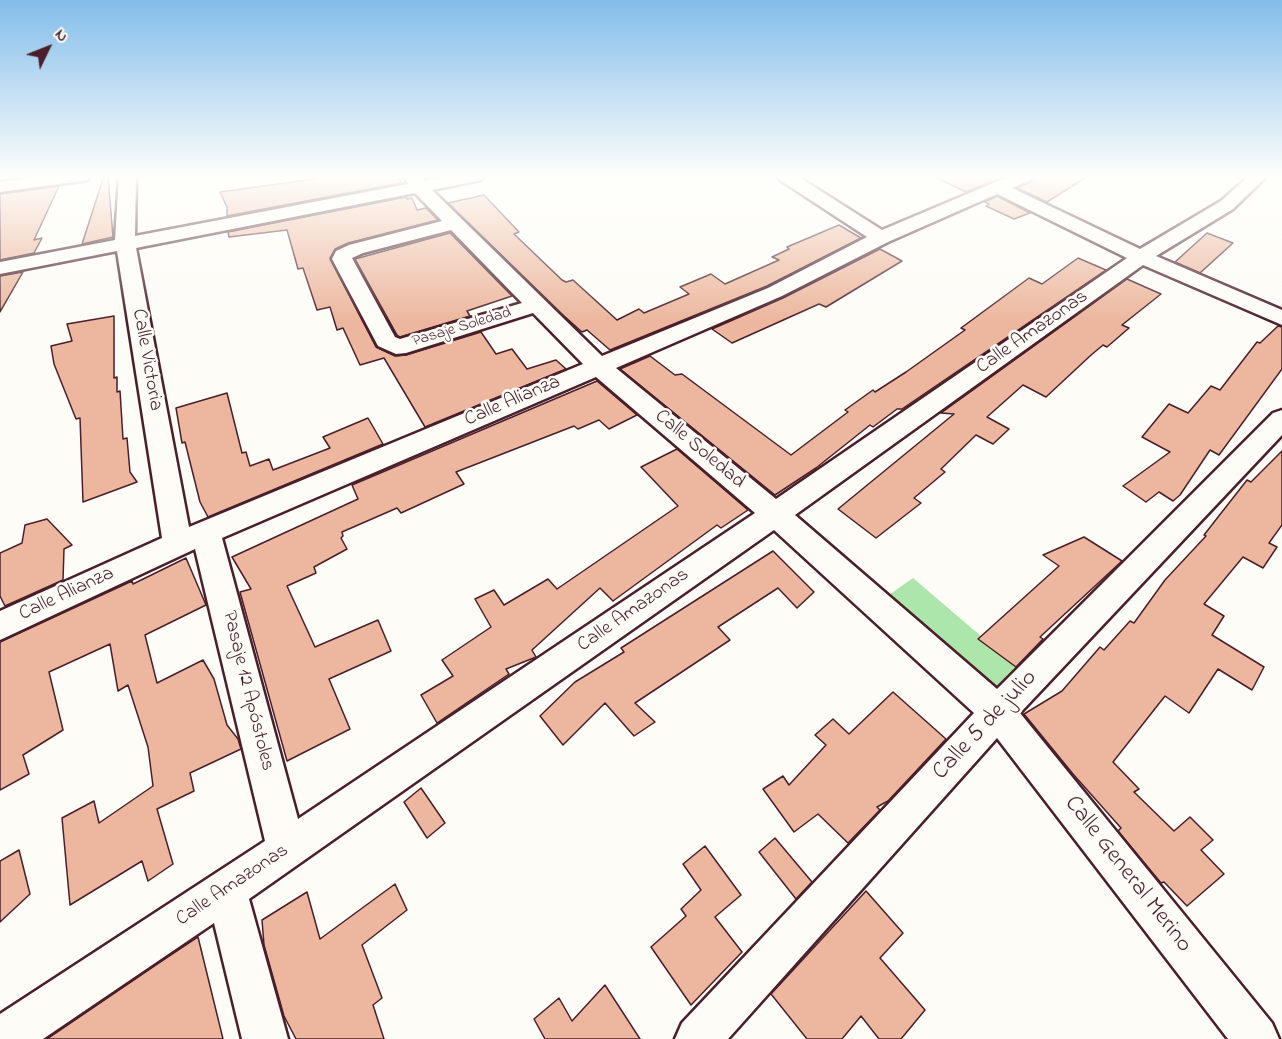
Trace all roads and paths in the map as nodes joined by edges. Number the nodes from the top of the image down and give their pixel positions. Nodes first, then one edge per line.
1 (126, 224) edge
2 (212, 224) edge
3 (449, 224) edge
4 (456, 224) edge
5 (860, 224) edge
6 (910, 224) edge
7 (1084, 224) edge
8 (1195, 224) edge
9 (881, 238) junction
10 (125, 243) junction
11 (1141, 257) junction
12 (0, 268) edge
13 (537, 305) junction
14 (1282, 318) edge
15 (598, 366) junction
16 (1282, 419) edge
17 (775, 514) junction
18 (192, 538) junction
19 (0, 626) edge
20 (998, 712) junction
21 (287, 850) junction
22 (226, 891) junction
23 (3, 1039) edge
24 (265, 1039) edge
25 (698, 1039) edge
26 (1256, 1039) edge

1 - 10 street, Calle Victoria
2 - 10 street
3 - 13 street, Pasaje Soledad
4 - 13 street, Calle Soledad
5 - 9 street
6 - 9 street, Calle Alianza
7 - 11 street
8 - 11 street, Calle Amazonas
9 - 15 street, Calle Alianza
10 - 12 street
10 - 18 street, Calle Victoria
11 - 14 street
11 - 17 street, Calle Amazonas
13 - 15 street, Calle Soledad
15 - 17 street, Calle Soledad
15 - 18 street, Calle Alianza
16 - 20 street, Calle 5 de julio
17 - 20 street, Calle Soledad
17 - 21 street, Calle Amazonas
18 - 19 street, Calle Alianza
18 - 21 street, Pasaje 12 Apóstoles
20 - 25 street, Calle 5 de julio
20 - 26 street, Calle General Merino
21 - 22 street, Calle Amazonas
22 - 23 street, Calle Amazonas
22 - 24 street

